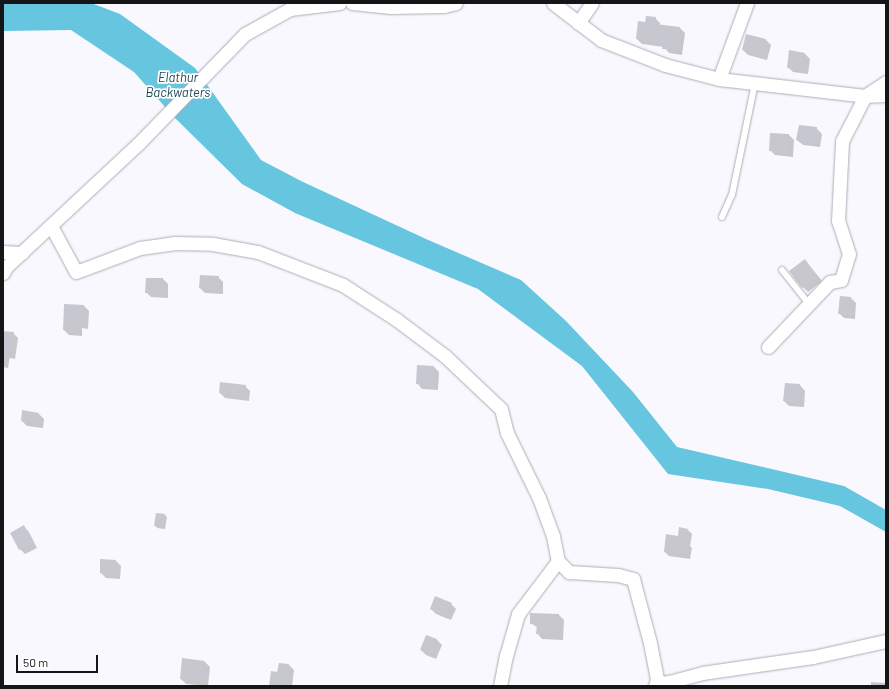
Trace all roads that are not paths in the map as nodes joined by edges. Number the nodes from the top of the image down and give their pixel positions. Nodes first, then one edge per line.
1 (340, 3) edge
2 (352, 3) edge
3 (456, 3) edge
4 (553, 3) edge
5 (592, 3) edge
6 (747, 3) edge
7 (387, 5) edge
8 (578, 23) junction
9 (719, 78) junction
10 (886, 82) edge
11 (755, 83) junction
12 (886, 95) edge
13 (864, 96) junction
14 (722, 217) dead end
15 (51, 226) junction
16 (3, 252) edge
17 (22, 253) junction
18 (782, 270) dead end
19 (3, 274) edge
20 (809, 304) junction
21 (768, 347) dead end
22 (558, 561) junction
23 (886, 641) edge
24 (656, 683) edge
25 (500, 686) edge

1 - 15 street
2 - 7 street
3 - 7 street
4 - 8 street
5 - 8 street
6 - 9 street
8 - 9 street
9 - 11 street
10 - 13 street
11 - 13 street
11 - 14 lane
12 - 13 street
13 - 20 street
15 - 17 street
15 - 22 street
16 - 17 street
17 - 19 street
18 - 20 lane
20 - 21 street
22 - 24 street
22 - 25 street
23 - 24 street

